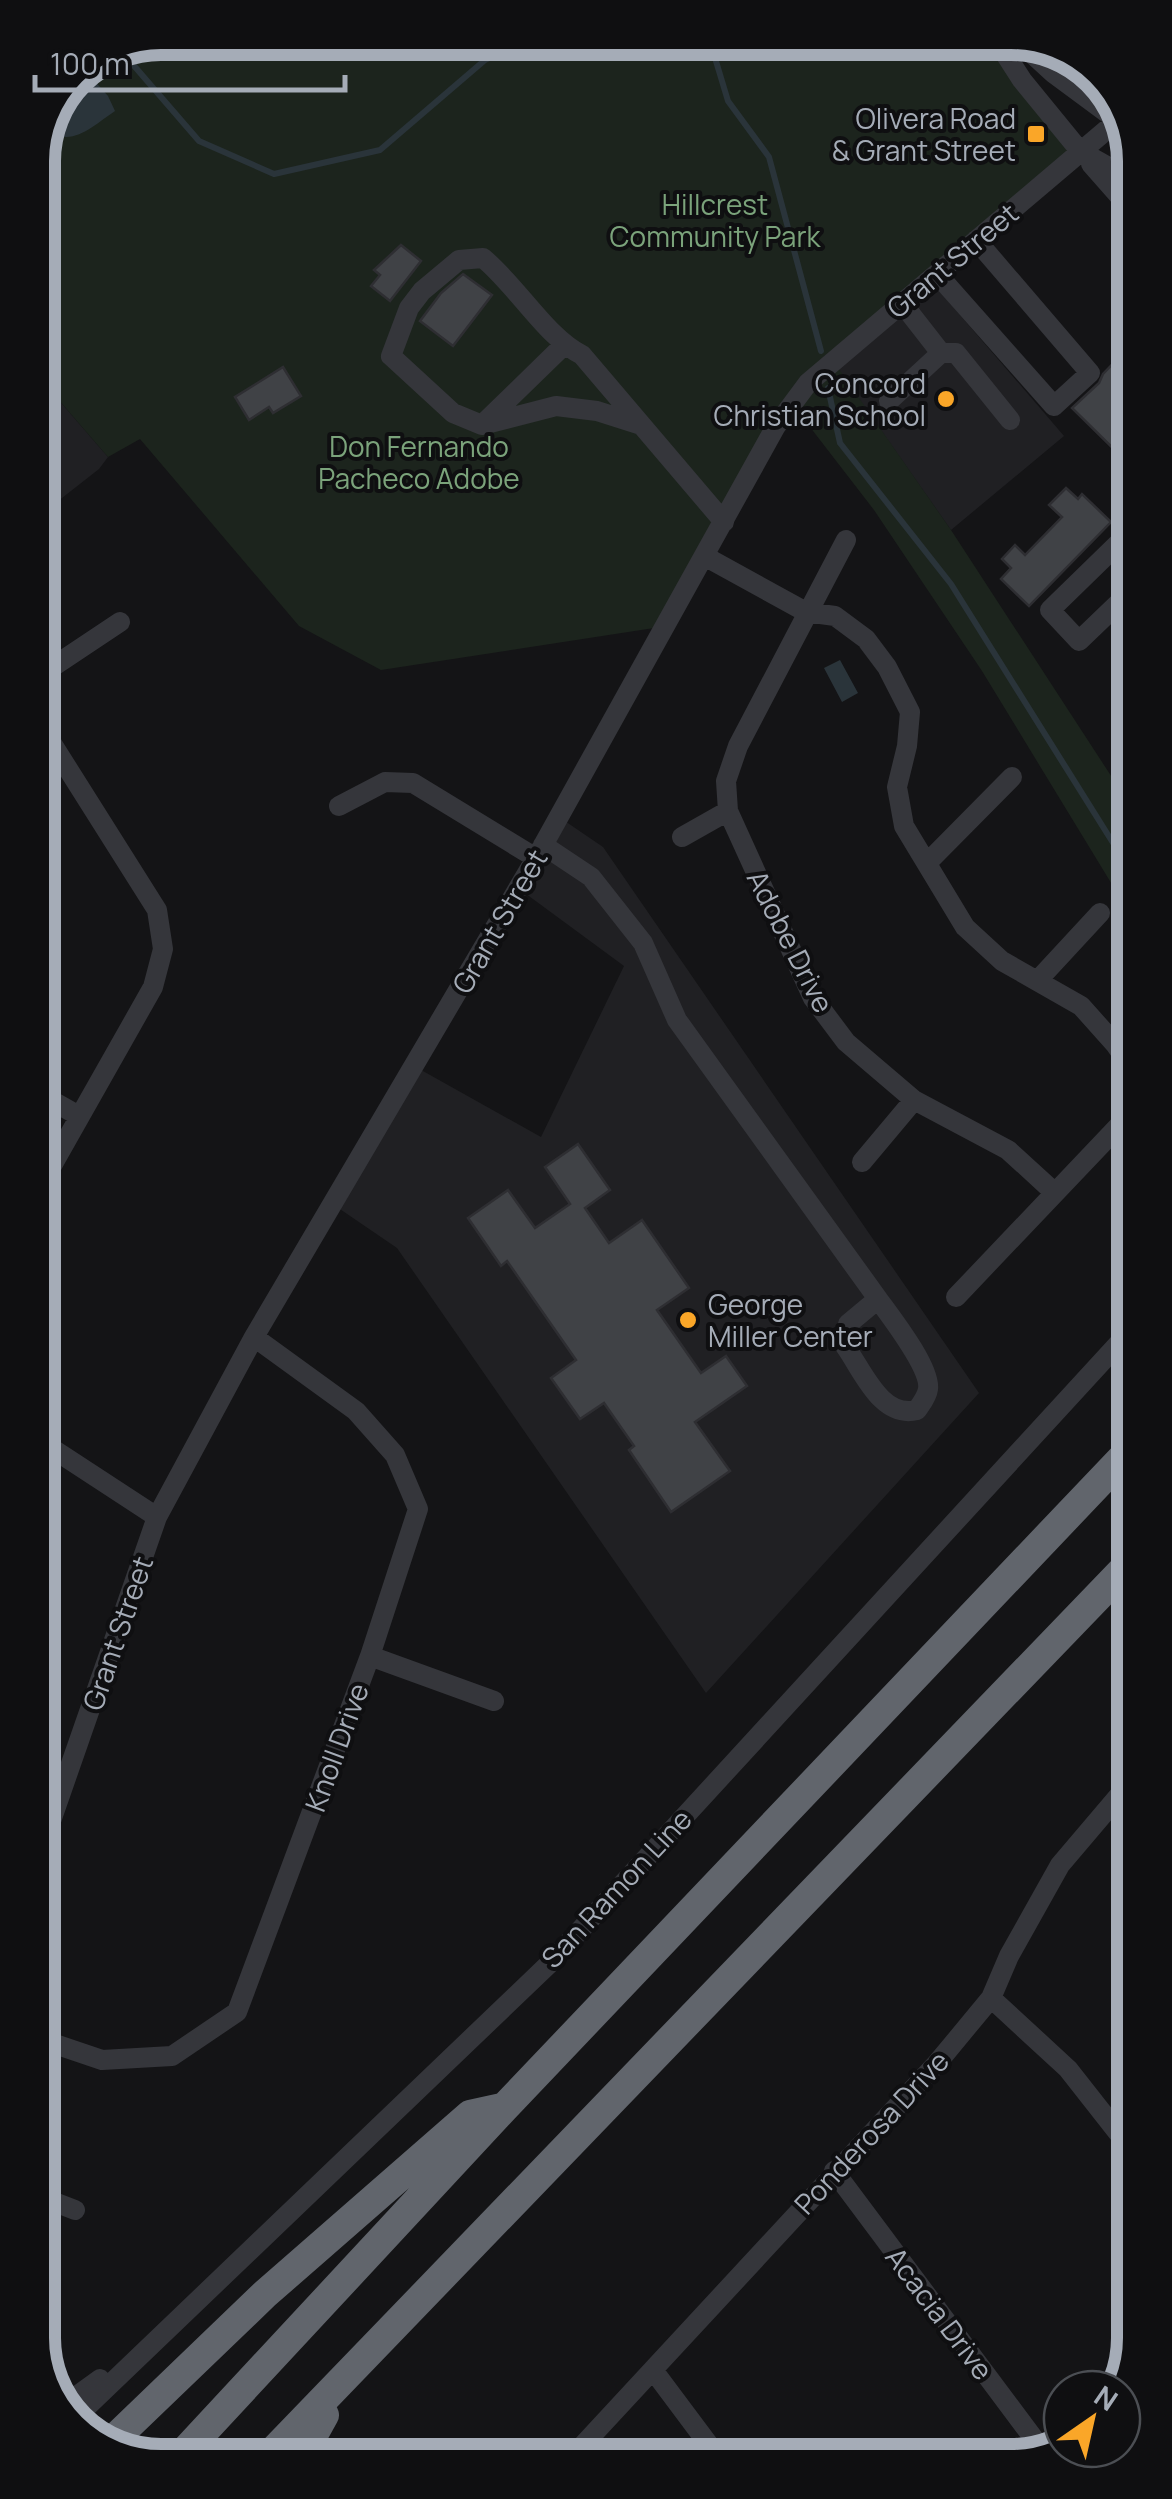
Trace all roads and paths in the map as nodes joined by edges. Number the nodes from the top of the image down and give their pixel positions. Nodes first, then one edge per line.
1 (1006, 55) edge
2 (1044, 61) edge
3 (1101, 106) edge
4 (1112, 129) edge
5 (1080, 151) junction
6 (1117, 172) edge
7 (1117, 193) edge
8 (976, 240) junction
9 (937, 274) junction
10 (902, 303) junction
11 (563, 346) junction
12 (940, 353) junction
13 (889, 400) dead end
14 (1010, 420) dead end
15 (482, 425) junction
16 (642, 425) junction
17 (724, 522) junction
18 (846, 540) dead end
19 (1117, 545) edge
20 (706, 556) junction
21 (1117, 604) edge
22 (806, 612) junction
23 (120, 622) dead end
24 (55, 665) edge
25 (55, 747) edge
26 (1012, 777) dead end
27 (339, 806) dead end
28 (728, 811) junction
29 (682, 837) dead end
30 (540, 851) junction
31 (928, 863) junction
32 (1100, 913) dead end
33 (1038, 980) junction
34 (1117, 1046) edge
35 (914, 1100) junction
36 (55, 1102) edge
37 (80, 1116) junction
38 (1117, 1128) edge
39 (55, 1161) edge
40 (862, 1162) dead end
41 (1055, 1193) junction
42 (956, 1297) dead end
43 (878, 1298) junction
44 (254, 1337) junction
45 (1117, 1345) edge
46 (55, 1450) edge
47 (1117, 1464) edge
48 (157, 1516) junction
49 (1117, 1577) edge
50 (370, 1656) junction
51 (494, 1701) dead end
52 (1117, 1797) edge
53 (55, 1809) edge
54 (991, 1998) junction
55 (55, 2044) edge
56 (504, 2108) junction
57 (1117, 2131) edge
58 (834, 2171) junction
59 (55, 2202) edge
60 (75, 2210) dead end
61 (150, 2342) junction
62 (654, 2370) junction
63 (346, 2376) junction
64 (74, 2398) edge
65 (83, 2410) edge
66 (119, 2435) edge
67 (1035, 2440) edge
68 (192, 2444) edge
69 (280, 2444) edge
70 (308, 2444) edge
71 (584, 2444) edge
72 (708, 2444) edge

1 - 5 street
2 - 3 street
4 - 5 street, Grant Street
5 - 6 street
5 - 7 street
5 - 8 street, Grant Street
8 - 9 street, Grant Street
8 - 9 street
9 - 10 street, Grant Street
10 - 12 street
10 - 17 street, Grant Street
11 - 15 street
11 - 15 street
11 - 16 street
12 - 13 street
12 - 14 street
15 - 16 street
16 - 17 street
17 - 20 street, Grant Street
18 - 22 street, Adobe Drive
19 - 21 street
20 - 22 street
20 - 30 street, Grant Street
22 - 28 street, Adobe Drive
22 - 31 street
23 - 24 street
25 - 37 street
26 - 31 street
27 - 30 street
28 - 29 street
28 - 35 street, Adobe Drive
30 - 43 street
30 - 44 street, Grant Street
31 - 33 street
32 - 33 street
33 - 34 street
35 - 40 street
35 - 41 street, Adobe Drive
36 - 37 street
37 - 39 street
38 - 41 street
41 - 42 street
43 - 43 street
44 - 48 street, Grant Street
44 - 50 street, Knoll Drive
45 - 61 street, San Ramon Line
46 - 48 street
47 - 56 highway
48 - 53 street, Grant Street
49 - 63 highway
50 - 51 street
50 - 55 street, Knoll Drive
52 - 54 street, Ponderosa Drive
54 - 57 street
54 - 58 street, Ponderosa Drive
56 - 66 highway
56 - 68 highway
58 - 62 street, Ponderosa Drive
58 - 67 street, Acacia Drive
59 - 60 street
61 - 64 street
61 - 65 street, San Ramon Line
62 - 71 street, Ponderosa Drive
62 - 72 street
63 - 69 highway
63 - 70 highway

